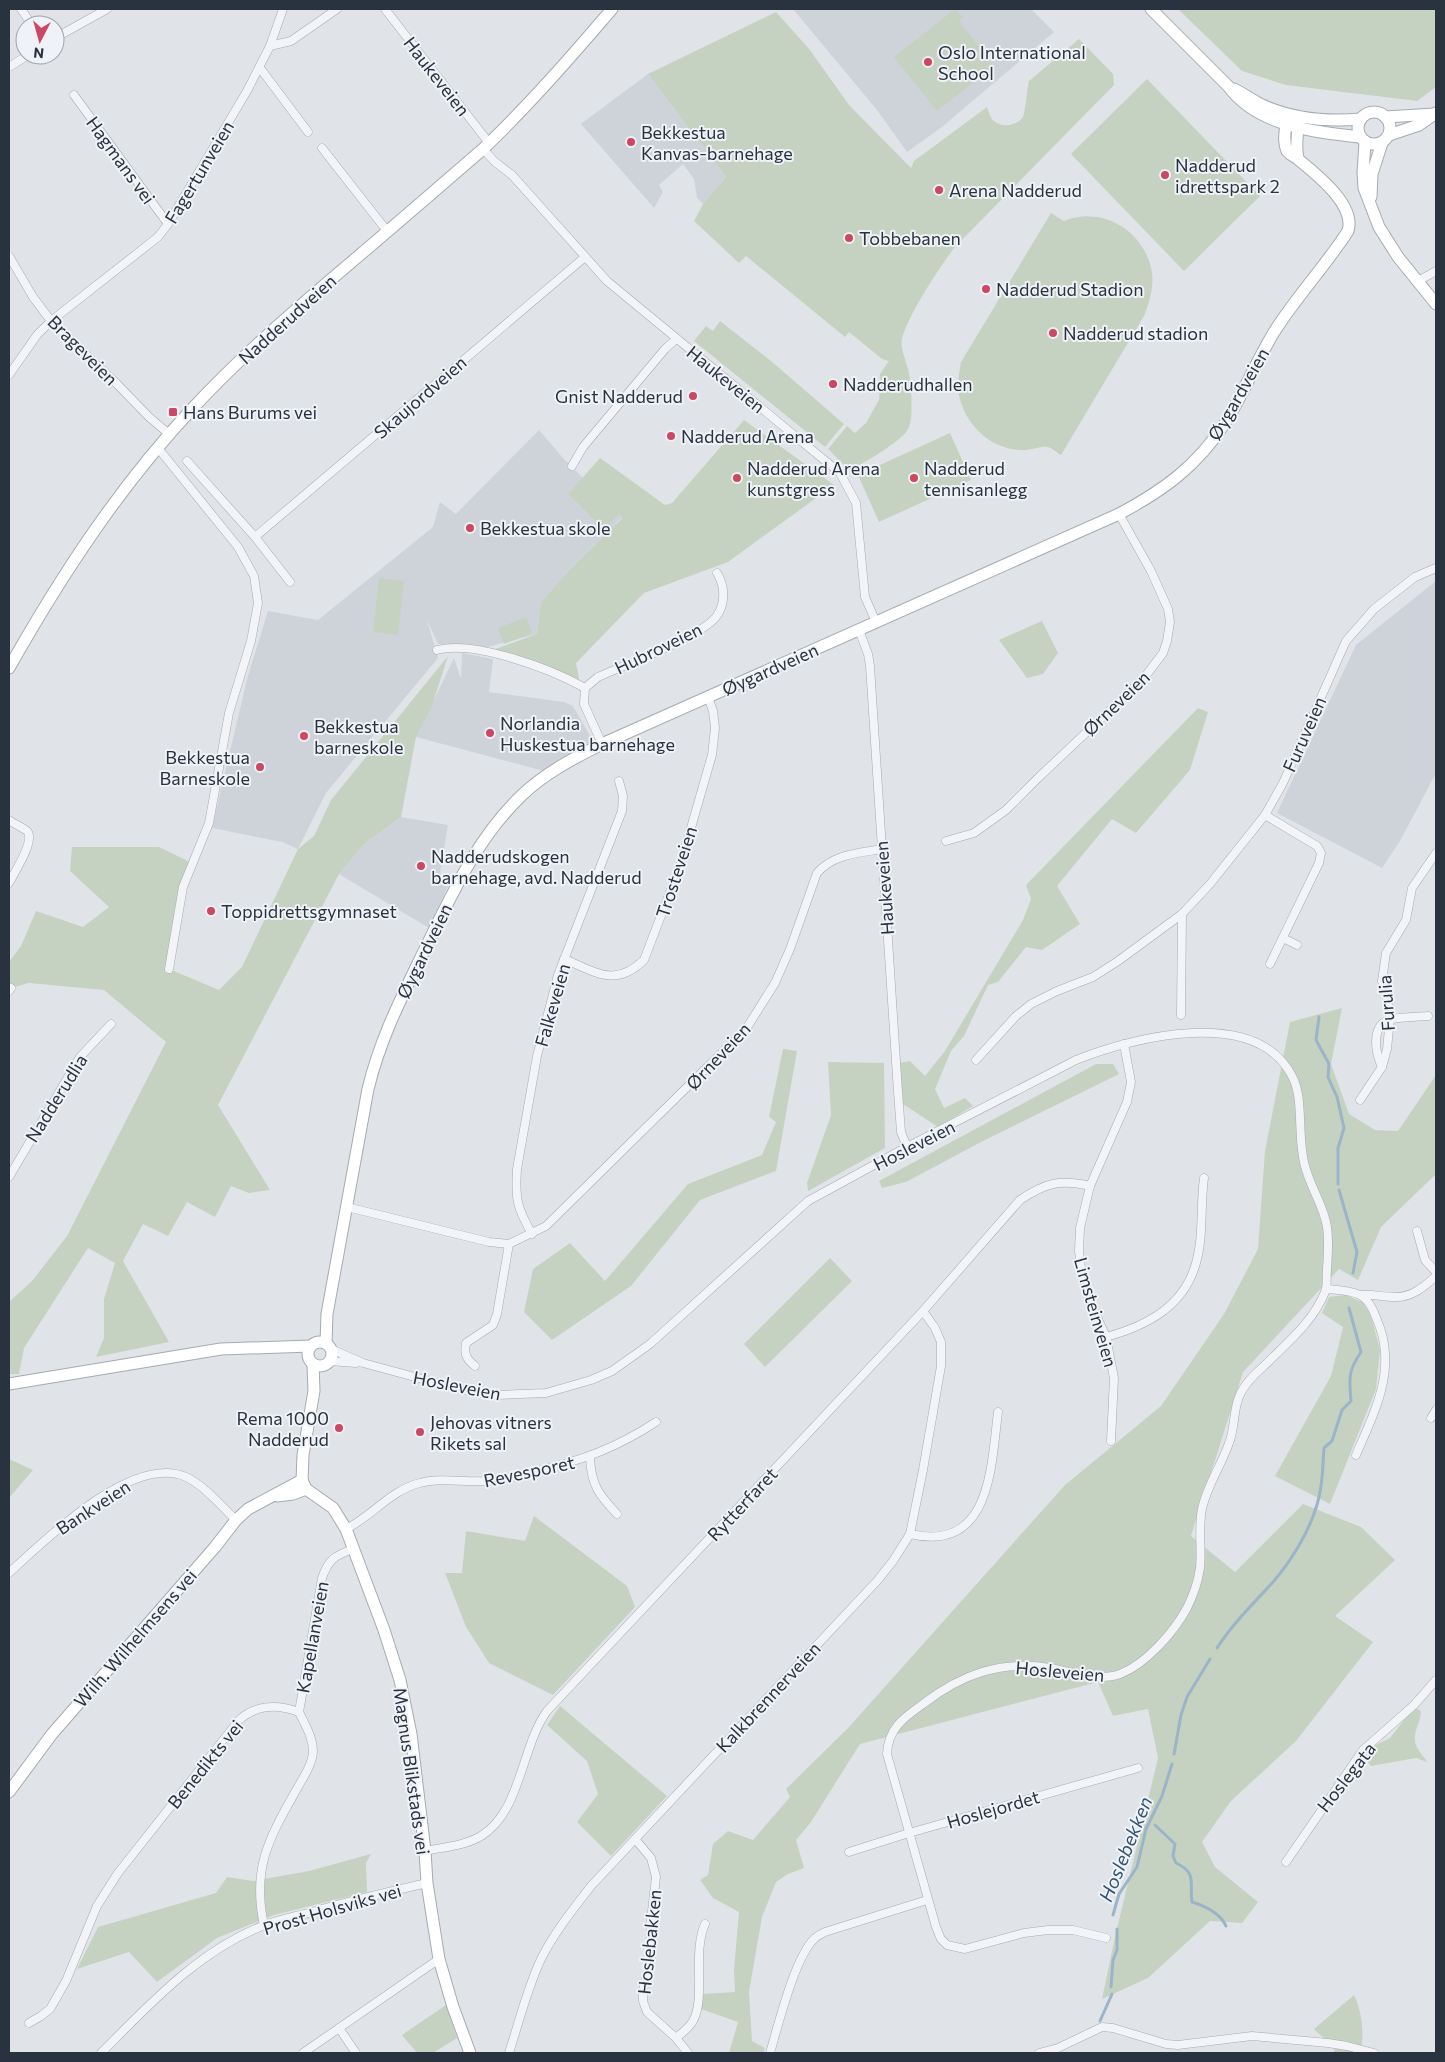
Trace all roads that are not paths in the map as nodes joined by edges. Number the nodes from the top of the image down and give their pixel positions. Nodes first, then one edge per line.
1 (107, 9) edge
2 (283, 9) edge
3 (337, 9) edge
4 (385, 9) edge
5 (612, 9) edge
6 (1151, 9) edge
7 (65, 32) edge
8 (270, 46) junction
9 (260, 68) junction
10 (74, 95) dead end
11 (1436, 113) edge
12 (1385, 117) junction
13 (1361, 119) junction
14 (1293, 122) junction
15 (308, 132) dead end
16 (1385, 139) junction
17 (1363, 140) junction
18 (486, 146) junction
19 (322, 148) dead end
20 (1370, 204) junction
21 (168, 224) junction
22 (387, 231) junction
23 (9, 256) edge
24 (585, 257) junction
25 (1436, 271) edge
26 (1418, 281) junction
27 (1436, 304) edge
28 (51, 321) junction
29 (676, 339) junction
30 (9, 375) edge
31 (170, 434) junction
32 (158, 448) junction
33 (187, 461) dead end
34 (572, 466) dead end
35 (1119, 514) junction
36 (255, 537) junction
37 (1436, 568) edge
38 (717, 573) dead end
39 (290, 582) dead end
40 (876, 622) junction
41 (859, 630) junction
42 (437, 650) dead end
43 (9, 668) edge
44 (585, 688) junction
45 (708, 697) junction
46 (602, 744) junction
47 (620, 781) dead end
48 (1265, 815) junction
49 (9, 820) edge
50 (946, 840) dead end
51 (882, 849) junction
52 (1436, 853) edge
53 (9, 883) edge
54 (1182, 914) junction
55 (1283, 938) junction
56 (1297, 945) dead end
57 (564, 959) junction
58 (1270, 964) dead end
59 (169, 969) dead end
60 (1181, 1015) dead end
61 (1428, 1016) dead end
62 (1390, 1019) junction
63 (111, 1024) dead end
64 (1124, 1044) junction
65 (976, 1060) dead end
66 (1382, 1067) junction
67 (1360, 1100) dead end
68 (907, 1147) junction
69 (9, 1177) edge
70 (1204, 1178) dead end
71 (1090, 1186) junction
72 (347, 1207) junction
73 (1417, 1231) dead end
74 (532, 1234) junction
75 (509, 1244) junction
76 (1436, 1272) edge
77 (1436, 1276) edge
78 (1327, 1289) junction
79 (1362, 1295) junction
80 (923, 1312) junction
81 (327, 1316) junction
82 (1106, 1336) junction
83 (312, 1345) junction
84 (276, 1347) junction
85 (322, 1357) junction
86 (363, 1364) junction
87 (475, 1366) dead end
88 (9, 1384) edge
89 (1436, 1410) edge
90 (998, 1412) dead end
91 (1431, 1418) dead end
92 (656, 1422) dead end
93 (1111, 1441) dead end
94 (1356, 1455) dead end
95 (590, 1457) junction
96 (304, 1484) junction
97 (618, 1514) dead end
98 (236, 1520) junction
99 (346, 1528) junction
100 (910, 1534) junction
101 (353, 1548) junction
102 (9, 1573) edge
103 (1436, 1680) edge
104 (299, 1712) junction
105 (1138, 1768) dead end
106 (9, 1792) edge
107 (909, 1833) junction
108 (635, 1839) junction
109 (425, 1850) junction
110 (849, 1852) dead end
111 (1286, 1862) dead end
112 (427, 1883) junction
113 (927, 1900) junction
114 (705, 1924) dead end
115 (264, 1925) junction
116 (1106, 1938) dead end
117 (439, 1959) junction
118 (29, 2023) dead end
119 (339, 2028) junction
120 (676, 2038) junction
121 (101, 2053) edge
122 (303, 2053) edge
123 (356, 2053) edge
124 (470, 2053) edge
125 (509, 2053) edge
126 (688, 2053) edge
127 (770, 2053) edge
128 (1039, 2053) edge
129 (1374, 2053) edge

1 - 7 street
2 - 8 street, Fagertunveien
3 - 8 street
4 - 18 street, Haukeveien
5 - 18 street, Nadderudveien
6 - 14 street
8 - 9 street, Fagertunveien
9 - 15 street
9 - 21 street, Fagertunveien
10 - 21 street, Hagmans vei
11 - 12 street
11 - 16 street
12 - 13 street
12 - 16 street
13 - 14 street
13 - 17 street
14 - 17 street
14 - 35 street, Øygardveien
16 - 17 street
16 - 20 street
17 - 20 street
18 - 22 street, Nadderudveien
18 - 24 street, Haukeveien
19 - 22 street
20 - 26 street
21 - 28 street, Fagertunveien
22 - 31 street, Nadderudveien
23 - 28 street, Brageveien
24 - 29 street, Haukeveien
24 - 36 street, Skaujordveien
25 - 26 street
26 - 27 street
28 - 30 street, Fagertunveien
28 - 31 street, Brageveien
29 - 34 street, Haukeveien
29 - 40 street, Haukeveien
31 - 32 street, Nadderudveien
32 - 43 street, Nadderudveien
32 - 59 street
33 - 36 street
35 - 40 street, Øygardveien
35 - 50 street, Ørneveien
36 - 39 street
37 - 48 street, Furuveien
38 - 44 street, Hubroveien
40 - 41 street, Øygardveien
41 - 45 street, Øygardveien
41 - 51 street, Haukeveien
42 - 44 street
44 - 46 street
45 - 46 street, Øygardveien
45 - 57 street, Trosteveien
46 - 72 street, Øygardveien
47 - 57 street, Falkeveien
48 - 54 street, Furuveien
48 - 55 street
49 - 53 street
51 - 68 street, Haukeveien
51 - 74 street, Ørneveien
52 - 62 street, Furulia
54 - 60 street
54 - 65 street, Furuveien
55 - 56 street
55 - 58 street
57 - 74 street, Falkeveien
61 - 62 street
62 - 66 street, Furulia
62 - 66 street
63 - 69 street, Nadderudlia
64 - 68 street, Hosleveien
64 - 71 street, Limsteinveien
64 - 78 street, Hosleveien
66 - 67 street, Furulia
68 - 86 street, Hosleveien
70 - 82 street
71 - 80 street, Rytterfaret
71 - 82 street, Limsteinveien
72 - 75 street
72 - 81 street, Øygardveien
73 - 76 street
74 - 75 street, Ørneveien
75 - 87 street
77 - 79 street
78 - 79 street
78 - 107 street, Hosleveien
79 - 94 street
80 - 100 street, Kalkbrennerveien
80 - 109 street, Rytterfaret
81 - 83 street, Øygardveien
81 - 85 street, Øygardveien
82 - 93 street, Limsteinveien
83 - 84 street, Hosleveien
83 - 85 street, Hosleveien
83 - 85 street
84 - 85 street, Hosleveien
84 - 88 street, Hosleveien
85 - 86 street, Hosleveien
85 - 86 street, Hosleveien
85 - 96 street, Øygardveien
89 - 91 street
90 - 100 street
92 - 95 street, Revesporet
95 - 97 street
95 - 99 street, Revesporet
96 - 98 street, Wilh. Wilhelmsens vei
96 - 99 street, Magnus Blikstads vei
98 - 102 street, Bankveien
98 - 106 street, Wilh. Wilhelmsens vei
99 - 101 street, Magnus Blikstads vei
100 - 108 street, Kalkbrennerveien
101 - 104 street, Kapellanveien
101 - 109 street, Magnus Blikstads vei
103 - 111 street, Hoslegata
104 - 115 street
104 - 118 street, Benedikts vei
105 - 107 street, Hoslejordet
107 - 110 street, Hoslejordet
107 - 113 street, Hosleveien
108 - 120 street, Hoslebakken
108 - 125 street, Kalkbrennerveien
109 - 112 street, Magnus Blikstads vei
112 - 115 street, Prost Holsviks vei
112 - 117 street, Magnus Blikstads vei
113 - 116 street, Hosleveien
113 - 127 street
114 - 120 street
115 - 121 street, Prost Holsviks vei
117 - 119 street
117 - 124 street, Magnus Blikstads vei
119 - 122 street
119 - 123 street
120 - 126 street, Hoslebakken
128 - 129 street

